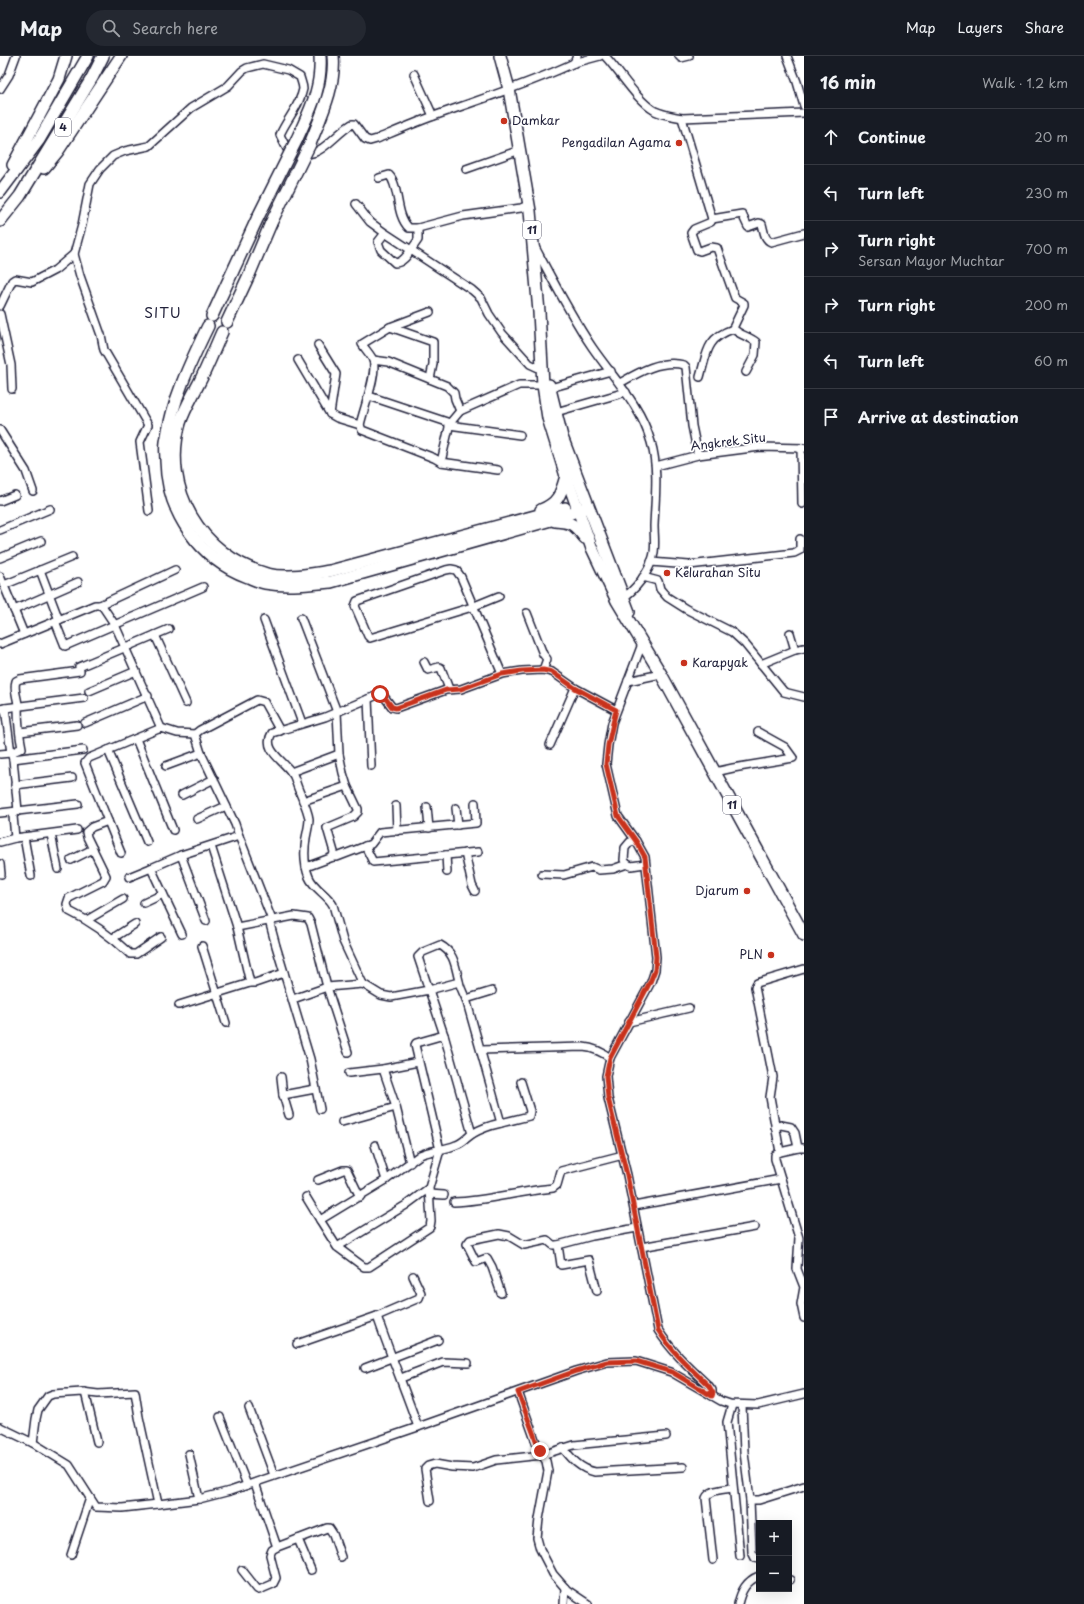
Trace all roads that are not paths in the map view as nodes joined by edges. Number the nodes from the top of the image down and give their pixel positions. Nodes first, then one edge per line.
1 (16, 56) edge
2 (66, 56) edge
3 (88, 56) edge
4 (103, 56) edge
5 (121, 56) edge
6 (320, 56) edge
7 (333, 56) edge
8 (500, 56) edge
9 (600, 56) edge
10 (606, 56) edge
11 (679, 56) edge
12 (689, 56) edge
13 (787, 56) edge
14 (576, 59) edge
15 (414, 74) dead end
16 (509, 89) junction
17 (0, 90) edge
18 (804, 106) edge
19 (804, 113) edge
20 (434, 116) junction
21 (682, 118) junction
22 (520, 150) junction
23 (466, 169) dead end
24 (379, 178) dead end
25 (0, 191) edge
26 (20, 196) junction
27 (356, 204) dead end
28 (528, 205) junction
29 (712, 219) junction
30 (0, 221) edge
31 (418, 228) junction
32 (385, 233) junction
33 (804, 234) edge
34 (533, 242) junction
35 (411, 250) junction
36 (74, 254) junction
37 (0, 306) edge
38 (430, 312) dead end
39 (0, 314) edge
40 (227, 322) dead end
41 (390, 327) junction
42 (733, 329) junction
43 (222, 332) dead end
44 (318, 345) dead end
45 (298, 360) dead end
46 (373, 360) junction
47 (543, 372) junction
48 (611, 372) junction
49 (746, 372) dead end
50 (700, 377) dead end
51 (430, 379) junction
52 (620, 383) junction
53 (548, 386) junction
54 (12, 389) dead end
55 (626, 392) junction
56 (368, 396) junction
57 (460, 411) junction
58 (556, 412) junction
59 (330, 414) junction
60 (449, 424) junction
61 (360, 425) junction
62 (0, 430) edge
63 (520, 435) dead end
64 (3, 439) edge
65 (803, 448) edge
66 (698, 455) junction
67 (441, 462) junction
68 (656, 466) junction
69 (498, 470) dead end
70 (566, 476) junction
71 (33, 491) dead end
72 (15, 495) dead end
73 (0, 501) edge
74 (802, 504) dead end
75 (582, 506) junction
76 (50, 509) dead end
77 (150, 511) dead end
78 (551, 520) junction
79 (511, 523) junction
80 (0, 530) edge
81 (800, 539) dead end
82 (41, 541) dead end
83 (592, 546) junction
84 (72, 557) dead end
85 (0, 558) edge
86 (651, 562) junction
87 (40, 570) junction
88 (175, 570) dead end
89 (0, 576) edge
90 (643, 577) junction
91 (78, 582) dead end
92 (4, 585) junction
93 (203, 587) dead end
94 (49, 595) junction
95 (499, 596) dead end
96 (621, 599) junction
97 (100, 605) junction
98 (472, 607) junction
99 (14, 610) junction
100 (527, 613) dead end
101 (301, 618) dead end
102 (57, 620) junction
103 (264, 620) dead end
104 (116, 626) junction
105 (169, 629) dead end
106 (790, 633) dead end
107 (24, 634) junction
108 (155, 635) junction
109 (0, 644) edge
110 (642, 644) junction
111 (126, 647) junction
112 (804, 648) edge
113 (795, 650) junction
114 (424, 662) dead end
115 (761, 664) junction
116 (543, 670) junction
117 (136, 671) junction
118 (502, 674) junction
119 (661, 674) junction
120 (628, 681) junction
121 (575, 688) junction
122 (449, 690) junction
123 (89, 691) dead end
124 (148, 696) junction
125 (804, 697) edge
126 (84, 698) dead end
127 (368, 699) junction
128 (186, 703) dead end
129 (18, 707) junction
130 (2, 709) edge
131 (616, 710) junction
132 (337, 712) junction
133 (85, 723) dead end
134 (302, 723) junction
135 (77, 725) dead end
136 (161, 728) junction
137 (280, 731) junction
138 (20, 732) junction
139 (758, 732) dead end
140 (195, 734) junction
141 (136, 739) junction
142 (550, 745) dead end
143 (83, 750) dead end
144 (108, 750) junction
145 (201, 753) junction
146 (0, 754) edge
147 (339, 754) junction
148 (12, 756) junction
149 (166, 766) dead end
150 (372, 766) dead end
151 (291, 772) junction
152 (715, 772) junction
153 (72, 778) dead end
154 (214, 779) junction
155 (15, 785) junction
156 (347, 786) junction
157 (182, 795) dead end
158 (303, 801) junction
159 (475, 802) dead end
160 (78, 804) dead end
161 (226, 806) junction
162 (396, 806) dead end
163 (427, 807) dead end
164 (456, 808) dead end
165 (18, 811) junction
166 (0, 813) edge
167 (197, 819) dead end
168 (108, 821) junction
169 (458, 825) junction
170 (429, 828) junction
171 (77, 830) dead end
172 (173, 830) dead end
173 (397, 831) junction
174 (51, 834) junction
175 (239, 836) junction
176 (24, 837) junction
177 (16, 838) junction
178 (636, 841) junction
179 (0, 842) edge
180 (147, 842) dead end
181 (211, 846) junction
182 (365, 846) junction
183 (93, 850) junction
184 (478, 852) dead end
185 (122, 853) dead end
186 (465, 853) junction
187 (181, 855) junction
188 (446, 855) junction
189 (333, 857) junction
190 (71, 860) dead end
191 (0, 864) edge
192 (627, 864) junction
193 (645, 864) junction
194 (306, 867) junction
195 (151, 868) junction
196 (58, 870) dead end
197 (447, 872) dead end
198 (1, 874) edge
199 (542, 874) dead end
200 (31, 876) dead end
201 (129, 877) dead end
202 (475, 891) dead end
203 (163, 894) junction
204 (123, 899) dead end
205 (144, 903) dead end
206 (87, 920) junction
207 (272, 920) junction
208 (206, 921) dead end
209 (135, 924) dead end
210 (237, 927) junction
211 (182, 934) dead end
212 (804, 935) edge
213 (161, 937) dead end
214 (113, 938) junction
215 (202, 946) dead end
216 (804, 969) edge
217 (284, 973) junction
218 (459, 982) junction
219 (250, 983) junction
220 (363, 984) junction
221 (327, 987) junction
222 (428, 990) junction
223 (492, 991) dead end
224 (217, 994) junction
225 (293, 999) junction
226 (466, 999) junction
227 (179, 1006) dead end
228 (689, 1008) dead end
229 (629, 1022) junction
230 (226, 1023) dead end
231 (444, 1035) junction
232 (481, 1050) junction
233 (348, 1052) dead end
234 (610, 1058) junction
235 (418, 1062) junction
236 (383, 1069) junction
237 (349, 1074) dead end
238 (280, 1077) dead end
239 (521, 1082) dead end
240 (315, 1089) junction
241 (283, 1095) junction
242 (396, 1107) junction
243 (320, 1109) dead end
244 (289, 1114) dead end
245 (342, 1122) dead end
246 (501, 1123) junction
247 (775, 1127) junction
248 (472, 1134) junction
249 (375, 1145) dead end
250 (801, 1148) edge
251 (440, 1150) junction
252 (780, 1152) junction
253 (623, 1155) junction
254 (410, 1163) junction
255 (781, 1179) junction
256 (318, 1180) dead end
257 (386, 1180) junction
258 (429, 1191) junction
259 (441, 1195) dead end
260 (306, 1197) dead end
261 (360, 1197) junction
262 (454, 1202) dead end
263 (634, 1206) junction
264 (320, 1220) junction
265 (755, 1227) dead end
266 (637, 1228) junction
267 (558, 1245) junction
268 (338, 1247) junction
269 (641, 1247) junction
270 (414, 1276) dead end
271 (596, 1291) dead end
272 (501, 1293) dead end
273 (804, 1315) edge
274 (377, 1316) junction
275 (438, 1340) dead end
276 (297, 1344) dead end
277 (391, 1358) junction
278 (468, 1363) dead end
279 (365, 1368) dead end
280 (401, 1378) junction
281 (85, 1392) junction
282 (518, 1392) junction
283 (804, 1394) edge
284 (712, 1396) junction
285 (732, 1404) junction
286 (742, 1406) junction
287 (249, 1408) dead end
288 (220, 1417) dead end
289 (0, 1427) edge
290 (418, 1427) junction
291 (666, 1436) dead end
292 (97, 1442) dead end
293 (33, 1443) junction
294 (563, 1448) junction
295 (189, 1454) dead end
296 (542, 1455) junction
297 (683, 1467) dead end
298 (274, 1476) junction
299 (256, 1483) junction
300 (247, 1485) junction
301 (804, 1486) edge
302 (732, 1488) junction
303 (90, 1498) junction
304 (199, 1500) junction
305 (750, 1500) junction
306 (430, 1501) dead end
307 (158, 1504) junction
308 (298, 1539) junction
309 (277, 1547) junction
310 (72, 1555) dead end
311 (740, 1556) dead end
312 (341, 1557) dead end
313 (756, 1558) edge
314 (713, 1560) dead end
315 (242, 1570) dead end
316 (311, 1570) dead end
317 (756, 1578) edge
318 (565, 1588) junction
319 (564, 1604) edge
320 (588, 1604) edge
321 (738, 1604) edge

1 - 17 street
2 - 25 highway
3 - 25 highway, 4
4 - 26 highway, 4
5 - 26 highway
6 - 78 highway, bridge
7 - 40 highway, bridge
8 - 16 highway, 11
9 - 14 street
10 - 21 street
11 - 12 street
13 - 18 street
14 - 16 street
15 - 20 street
16 - 20 street
16 - 22 highway, 11
19 - 21 street
20 - 36 street
21 - 29 street
22 - 23 street
22 - 28 highway, 11
24 - 31 street
26 - 30 highway, 4
27 - 32 street
28 - 31 street
28 - 34 highway, 11
29 - 33 street
29 - 42 street
31 - 35 street
32 - 35 street
32 - 35 street
34 - 47 highway, 11
34 - 48 street
35 - 47 street
36 - 37 street
36 - 77 street
38 - 41 street
39 - 54 street
41 - 46 street
41 - 51 street
42 - 49 street
42 - 50 street
43 - 79 highway
44 - 59 street
45 - 59 street
46 - 51 street
46 - 56 street
47 - 53 highway, 11
48 - 52 street
48 - 53 street
51 - 57 street
52 - 55 street
52 - 66 street
53 - 57 street
53 - 58 highway, 11
53 - 70 highway, 11
55 - 58 street
55 - 68 street
56 - 60 street
56 - 61 street
57 - 60 street
58 - 75 highway, 11
59 - 61 street
60 - 63 street
60 - 67 street
61 - 67 street
62 - 64 street
64 - 71 street
65 - 66 street, Angkrek Situ
65 - 74 street
66 - 68 street, Angkrek Situ
67 - 69 street
68 - 86 street
70 - 75 highway, 11
70 - 79 highway
72 - 73 street
75 - 78 highway
75 - 79 highway
75 - 83 highway, 11
75 - 96 highway, 11
76 - 80 street
78 - 83 highway
81 - 86 street
82 - 85 street
83 - 96 highway, 11
84 - 87 street
86 - 90 street
87 - 92 street
87 - 94 street
88 - 97 street
89 - 92 street
90 - 96 street
90 - 115 street
91 - 94 street
92 - 99 street
93 - 104 street
94 - 99 street
94 - 102 street
95 - 98 street
96 - 110 highway, 11
97 - 102 street
97 - 104 street
98 - 98 street
98 - 118 street
99 - 107 street
100 - 116 street
101 - 132 street
102 - 104 street
102 - 107 street
103 - 134 street
104 - 111 street
105 - 108 street
106 - 113 street
107 - 109 street
108 - 111 street
108 - 128 street
110 - 119 highway, 11
110 - 120 street
111 - 117 street
111 - 129 street
112 - 113 street
113 - 115 street
114 - 122 street
115 - 125 street
116 - 118 street
116 - 121 street
117 - 123 street
117 - 124 street
118 - 122 street
119 - 120 street
119 - 152 highway, 11
120 - 131 street
121 - 131 street
121 - 142 street
122 - 127 street
124 - 133 street
124 - 136 street
126 - 129 street
127 - 132 street
127 - 150 street
129 - 130 street
129 - 138 street
130 - 148 street
131 - 178 street
132 - 134 street
132 - 147 street
134 - 137 street
135 - 138 street
136 - 140 street
136 - 141 street
137 - 140 street
137 - 151 street
138 - 148 street
139 - 152 street
140 - 145 street
141 - 144 street
141 - 172 street
143 - 148 street
144 - 168 street
144 - 180 street
145 - 149 street
145 - 154 street
146 - 148 street
147 - 151 street
147 - 156 street
148 - 155 street
151 - 158 street
152 - 212 highway, 11
153 - 155 street
154 - 157 street
154 - 161 street
155 - 165 street
156 - 158 street
156 - 189 street
158 - 194 street
159 - 169 street
160 - 165 street
161 - 167 street
161 - 175 street
162 - 173 street
163 - 170 street
164 - 169 street
165 - 166 street
165 - 177 street
168 - 183 street
168 - 185 street
169 - 170 street
170 - 173 street
171 - 174 street
173 - 182 street
174 - 176 street
174 - 196 street
175 - 181 street
175 - 207 street
176 - 177 street
176 - 200 street
177 - 179 street
178 - 192 street
178 - 193 street
181 - 187 street
181 - 210 street
182 - 188 street
182 - 189 street
183 - 190 street
183 - 206 street
184 - 186 street
186 - 188 street
186 - 202 street
187 - 195 street
187 - 208 street
188 - 197 street
189 - 194 street
191 - 198 street
192 - 193 street
192 - 199 street
193 - 229 street
194 - 220 street
195 - 201 street
195 - 203 street
203 - 205 street
203 - 211 street
204 - 206 street
206 - 214 street
207 - 210 street
207 - 217 street
207 - 221 street
209 - 214 street
210 - 219 street
213 - 214 street
215 - 224 street
216 - 247 street
217 - 219 street
217 - 225 street
218 - 222 street
218 - 222 street
218 - 226 street
219 - 224 street
220 - 221 street
220 - 222 street
221 - 225 street
221 - 233 street
222 - 231 street
223 - 226 street
224 - 227 street
224 - 230 street
225 - 240 street
226 - 232 street
228 - 229 street
229 - 234 street
231 - 235 street
231 - 248 street
232 - 234 street
232 - 246 street
234 - 253 street
235 - 236 street
235 - 251 street
236 - 237 street
236 - 242 street
238 - 241 street
239 - 246 street
240 - 241 street
240 - 243 street
241 - 244 street
242 - 245 street
242 - 254 street
246 - 248 street
247 - 250 street
247 - 252 street
248 - 251 street
249 - 257 street
250 - 252 street
251 - 254 street
251 - 258 street
252 - 255 street
253 - 262 street
253 - 263 street
254 - 257 street
255 - 263 street
255 - 273 street
256 - 261 street
257 - 261 street
258 - 259 street
258 - 268 street
258 - 268 street
260 - 264 street
261 - 264 street
263 - 266 street
264 - 268 street
265 - 269 street
266 - 267 street
266 - 269 street
267 - 271 street
267 - 272 street
269 - 284 street
270 - 274 street
274 - 276 street
274 - 277 street
275 - 277 street
277 - 279 street
277 - 280 street
278 - 280 street
280 - 290 street
281 - 292 street
281 - 293 street
281 - 307 street
282 - 284 street
282 - 290 street
282 - 296 street
283 - 286 street
284 - 285 street
285 - 286 street
285 - 302 street
286 - 305 street
287 - 298 street
288 - 300 street
289 - 293 street
290 - 298 street
291 - 294 street
293 - 303 street
294 - 296 street
294 - 297 street
295 - 304 street
296 - 306 street
296 - 318 street
298 - 299 street
299 - 300 street
299 - 309 street
300 - 304 street
301 - 305 street
302 - 311 street
302 - 314 street
303 - 307 street
303 - 310 street
304 - 307 street
305 - 313 street
308 - 309 street
308 - 312 street
308 - 316 street
309 - 315 street
317 - 321 street
318 - 319 street
318 - 320 street

